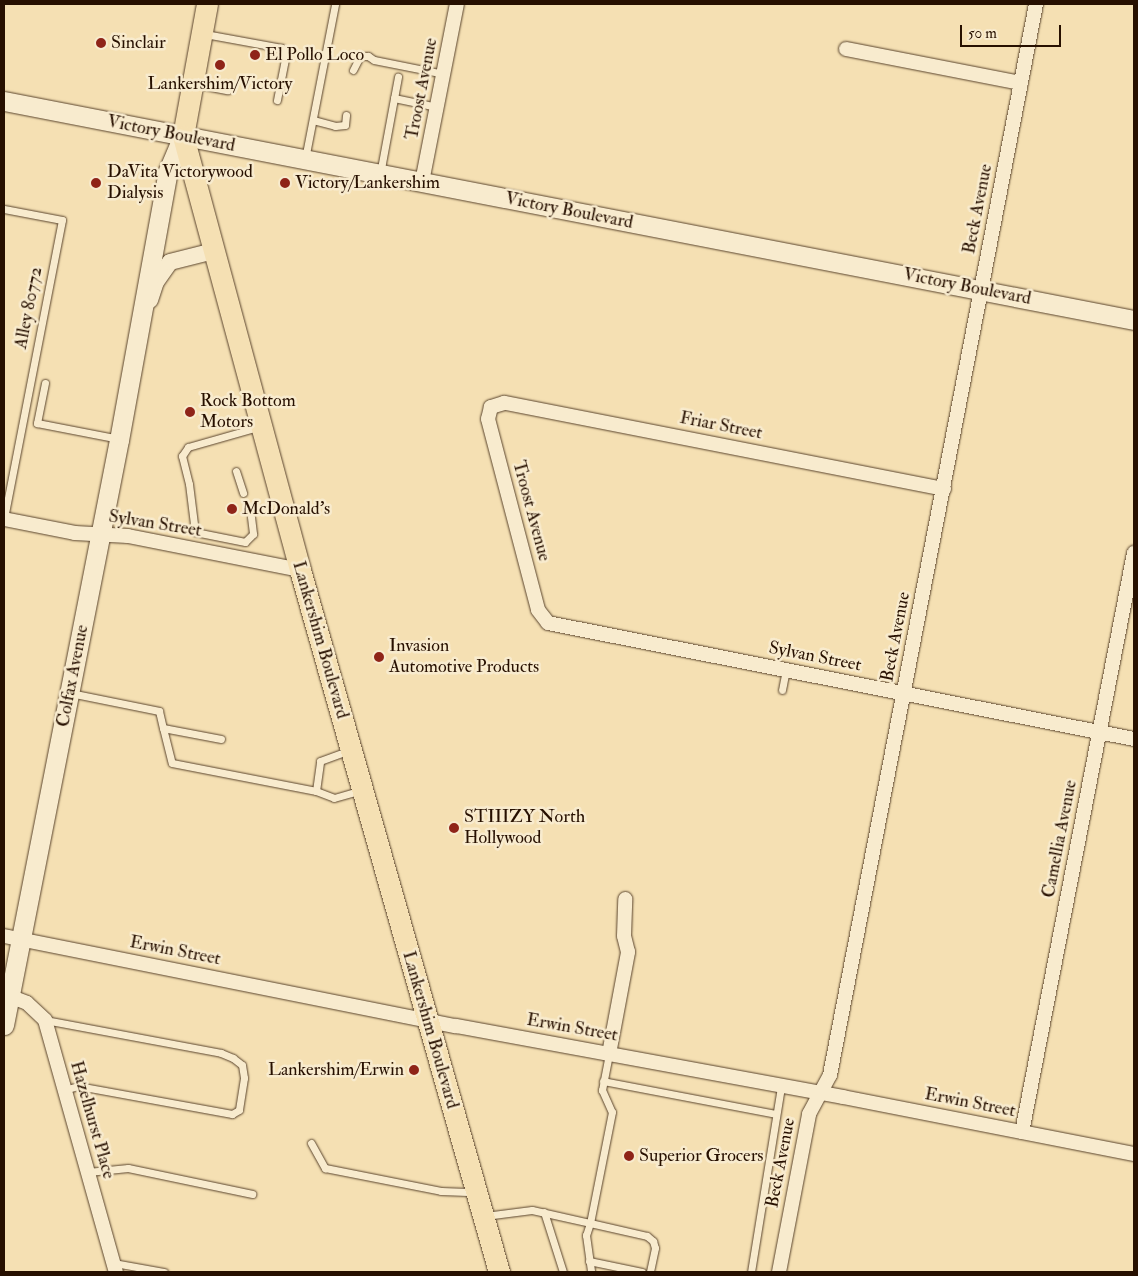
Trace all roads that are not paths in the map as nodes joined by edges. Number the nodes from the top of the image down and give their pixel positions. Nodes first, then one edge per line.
1 (207, 4) edge
2 (335, 4) edge
3 (458, 4) edge
4 (1036, 4) edge
5 (202, 33) junction
6 (846, 49) dead end
7 (354, 70) dead end
8 (444, 74) junction
9 (398, 76) dead end
10 (193, 83) junction
11 (1021, 83) junction
12 (227, 90) dead end
13 (394, 98) junction
14 (276, 100) dead end
15 (4, 102) edge
16 (437, 107) junction
17 (346, 115) dead end
18 (313, 120) junction
19 (183, 136) junction
20 (305, 160) junction
21 (380, 174) junction
22 (422, 182) junction
23 (4, 209) edge
24 (213, 251) junction
25 (982, 290) junction
26 (1134, 320) edge
27 (140, 328) junction
28 (45, 383) dead end
29 (491, 407) joint
30 (261, 426) junction
31 (119, 440) junction
32 (236, 471) dead end
33 (944, 489) junction
34 (243, 492) dead end
35 (251, 517) dead end
36 (4, 519) edge
37 (100, 534) junction
38 (1134, 554) edge
39 (300, 570) junction
40 (548, 623) joint
41 (786, 670) junction
42 (782, 690) dead end
43 (70, 692) junction
44 (904, 694) junction
45 (163, 728) junction
46 (1100, 732) junction
47 (221, 739) dead end
48 (1134, 739) edge
49 (350, 750) junction
50 (316, 790) junction
51 (362, 790) junction
52 (625, 899) dead end
53 (12, 937) edge
54 (9, 996) junction
55 (45, 1020) junction
56 (428, 1020) junction
57 (4, 1025) edge
58 (609, 1054) junction
59 (603, 1081) junction
60 (781, 1087) junction
61 (64, 1090) junction
62 (820, 1093) junction
63 (776, 1114) junction
64 (1022, 1132) junction
65 (311, 1143) dead end
66 (1134, 1154) edge
67 (88, 1172) junction
68 (476, 1192) junction
69 (252, 1194) dead end
70 (544, 1212) junction
71 (483, 1217) junction
72 (590, 1223) junction
73 (589, 1261) junction
74 (115, 1267) edge
75 (164, 1272) edge
76 (499, 1272) edge
77 (563, 1272) edge
78 (590, 1272) edge
79 (642, 1272) edge
80 (650, 1272) edge
81 (751, 1272) edge
82 (779, 1272) edge

1 - 5 main road, Lankershim Boulevard
2 - 18 lane
3 - 8 street, Troost Avenue
4 - 11 street, Beck Avenue
5 - 10 main road, Lankershim Boulevard
5 - 14 lane
6 - 11 street
7 - 8 lane
8 - 16 street, Troost Avenue
9 - 13 lane
10 - 12 lane
10 - 19 main road, Lankershim Boulevard
11 - 25 street, Beck Avenue
13 - 16 lane
13 - 21 lane
15 - 19 main road, Victory Boulevard
16 - 22 street, Troost Avenue
17 - 18 lane
18 - 20 lane
19 - 20 main road, Victory Boulevard
19 - 24 main road, Lankershim Boulevard
19 - 27 main road, Colfax Avenue
20 - 21 main road, Victory Boulevard
21 - 22 main road, Victory Boulevard
22 - 25 main road, Victory Boulevard
23 - 36 lane, Alley 80772
24 - 27 street, Colfax Avenue
24 - 30 main road, Lankershim Boulevard
25 - 26 main road, Victory Boulevard
25 - 33 street, Beck Avenue
27 - 31 main road, Colfax Avenue
28 - 31 lane
29 - 33 street, Friar Street
29 - 40 street, Troost Avenue
30 - 35 lane
30 - 39 main road, Lankershim Boulevard
31 - 37 main road, Colfax Avenue
32 - 34 lane
33 - 44 street, Beck Avenue
36 - 37 street, Sylvan Street
37 - 39 street, Sylvan Street
37 - 43 main road, Colfax Avenue
38 - 46 street, Camellia Avenue
39 - 49 main road, Lankershim Boulevard
40 - 41 street, Sylvan Street
41 - 42 lane
41 - 44 street, Sylvan Street
43 - 45 lane
43 - 53 main road, Colfax Avenue
44 - 46 street, Sylvan Street
44 - 62 street, Beck Avenue
45 - 47 lane
45 - 50 lane
46 - 48 street, Sylvan Street
46 - 64 street, Camellia Avenue
49 - 50 lane
49 - 51 main road, Lankershim Boulevard
50 - 51 lane
51 - 56 main road, Lankershim Boulevard
52 - 58 street
53 - 54 main road, Colfax Avenue
53 - 56 street, Erwin Street
54 - 55 street
54 - 57 main road, Colfax Avenue
55 - 61 street, Hazelhurst Place
55 - 61 lane
56 - 58 street, Erwin Street
56 - 68 main road, Lankershim Boulevard
58 - 59 lane
58 - 60 street, Erwin Street
59 - 63 lane
59 - 72 lane
60 - 62 street, Erwin Street
60 - 63 lane
61 - 67 street, Hazelhurst Place
62 - 64 street, Erwin Street
62 - 82 street, Beck Avenue
63 - 81 lane
64 - 66 street, Erwin Street
65 - 68 lane
67 - 69 lane
67 - 74 street, Hazelhurst Place
68 - 71 main road, Lankershim Boulevard
70 - 71 lane
70 - 72 lane
70 - 77 lane
71 - 76 main road, Lankershim Boulevard
72 - 73 lane
72 - 80 lane
73 - 78 lane
73 - 79 lane
74 - 75 lane

